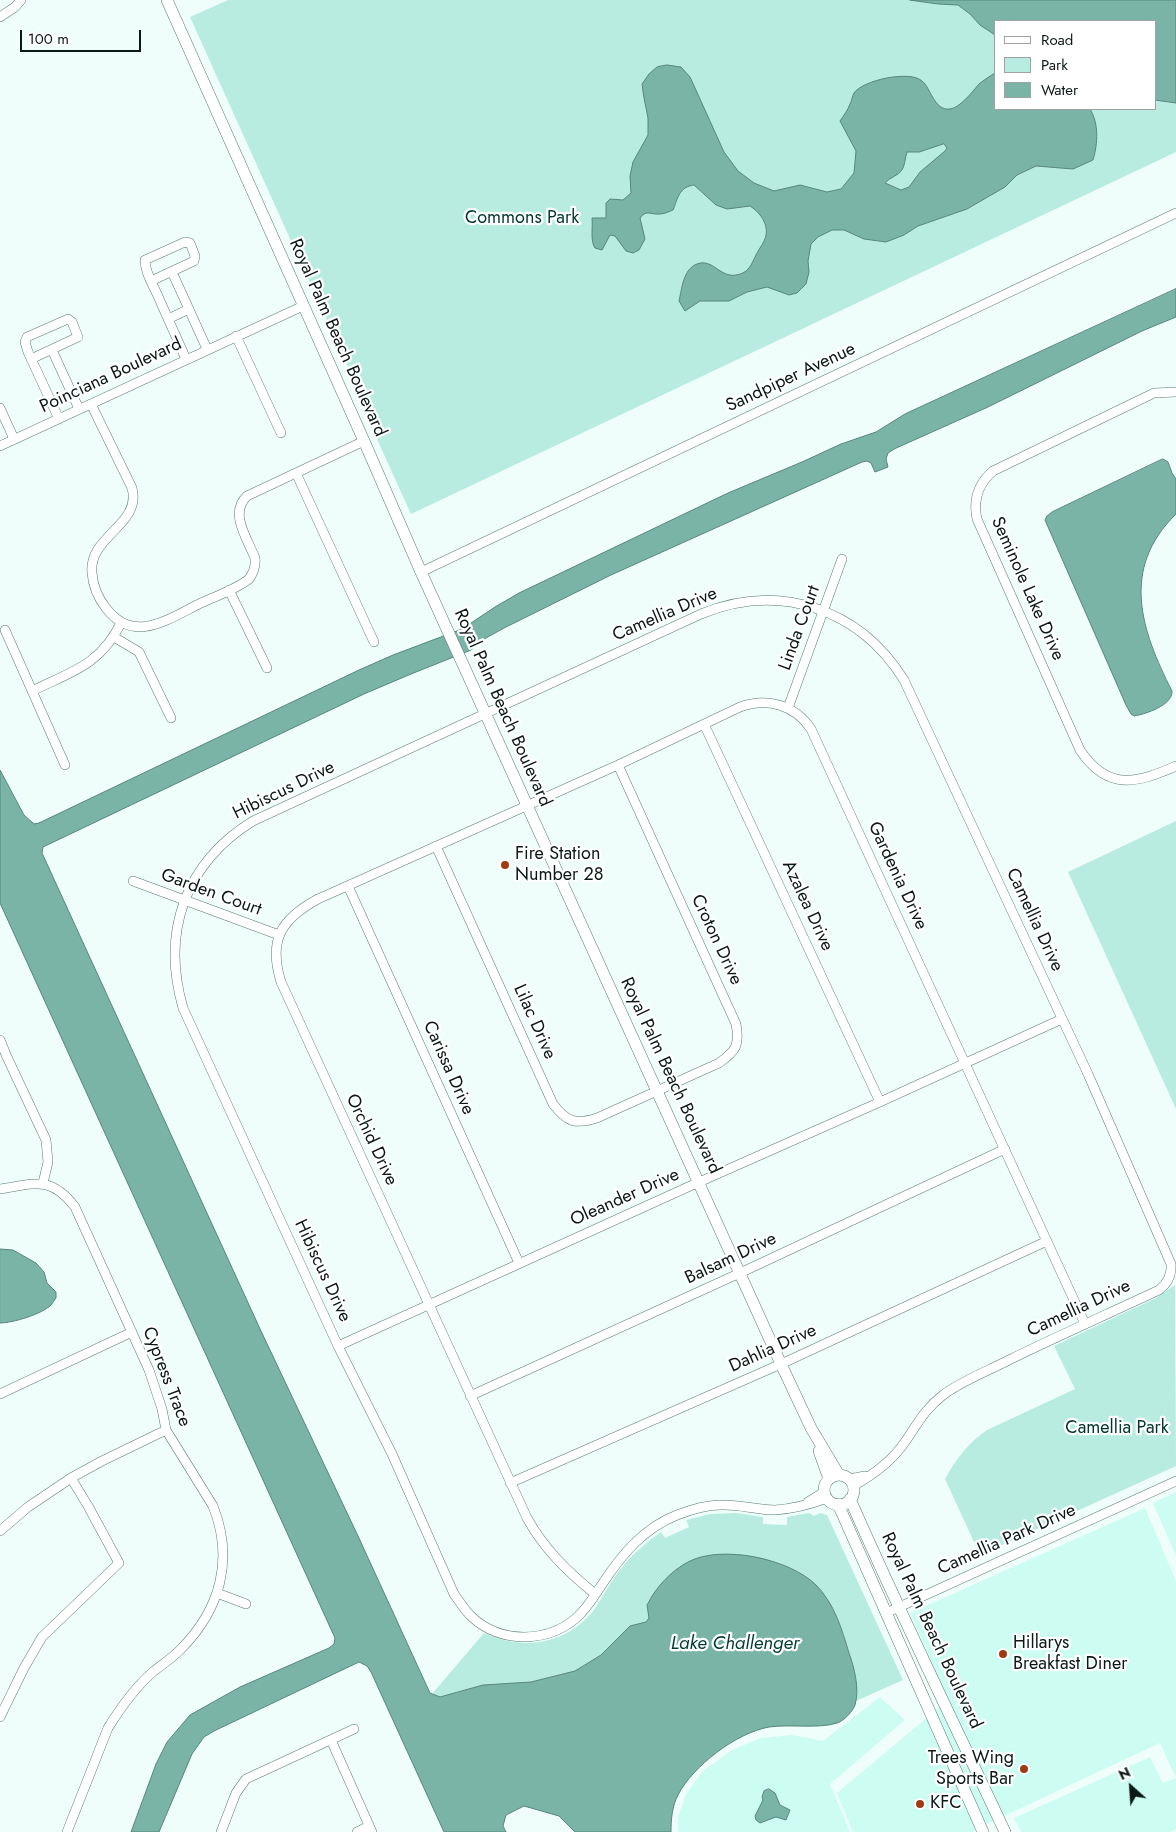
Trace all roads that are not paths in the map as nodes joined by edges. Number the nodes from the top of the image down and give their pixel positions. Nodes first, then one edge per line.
1 (21, 0) edge
2 (166, 0) edge
3 (0, 17) edge
4 (1176, 214) edge
5 (172, 272) junction
6 (151, 281) junction
7 (303, 306) junction
8 (189, 309) junction
9 (168, 319) junction
10 (236, 336) junction
11 (207, 349) junction
12 (52, 350) junction
13 (31, 359) junction
14 (186, 359) junction
15 (1176, 392) edge
16 (91, 404) junction
17 (0, 408) edge
18 (79, 409) junction
19 (59, 419) junction
20 (281, 433) dead end
21 (14, 439) junction
22 (364, 442) junction
23 (0, 446) edge
24 (296, 473) junction
25 (842, 558) dead end
26 (421, 572) junction
27 (229, 590) junction
28 (823, 611) junction
29 (121, 623) junction
30 (5, 630) dead end
31 (114, 637) junction
32 (374, 642) dead end
33 (267, 668) dead end
34 (32, 691) junction
35 (788, 708) junction
36 (486, 714) junction
37 (170, 718) dead end
38 (704, 724) junction
39 (618, 764) junction
40 (65, 765) dead end
41 (1176, 766) edge
42 (527, 806) junction
43 (436, 846) junction
44 (132, 881) dead end
45 (348, 886) junction
46 (184, 902) junction
47 (279, 935) junction
48 (1062, 1019) junction
49 (0, 1040) edge
50 (3, 1059) edge
51 (965, 1063) junction
52 (657, 1090) junction
53 (880, 1102) junction
54 (1005, 1149) junction
55 (699, 1182) junction
56 (43, 1183) junction
57 (0, 1189) edge
58 (1047, 1241) junction
59 (519, 1263) junction
60 (740, 1273) junction
61 (429, 1305) junction
62 (1085, 1324) junction
63 (132, 1332) junction
64 (338, 1346) junction
65 (781, 1364) junction
66 (0, 1394) edge
67 (470, 1396) junction
68 (166, 1430) junction
69 (71, 1478) junction
70 (842, 1480) junction
71 (1176, 1481) edge
72 (510, 1484) junction
73 (825, 1495) junction
74 (850, 1499) junction
75 (838, 1504) junction
76 (0, 1531) edge
77 (217, 1593) junction
78 (595, 1594) junction
79 (246, 1604) dead end
80 (899, 1607) junction
81 (886, 1614) junction
82 (0, 1718) edge
83 (354, 1729) dead end
84 (331, 1740) junction
85 (371, 1829) edge
86 (67, 1832) edge
87 (221, 1832) edge
88 (357, 1832) edge
89 (983, 1832) edge
90 (1005, 1832) edge

1 - 3 street
2 - 7 street, Royal Palm Beach Boulevard
4 - 26 street, Sandpiper Avenue
5 - 6 street
5 - 6 street
5 - 8 street
6 - 9 street
7 - 10 street, Poinciana Boulevard
7 - 22 street, Royal Palm Beach Boulevard
8 - 9 street
8 - 11 street
9 - 14 street
10 - 11 street, Poinciana Boulevard
10 - 20 street
11 - 14 street, Poinciana Boulevard
12 - 13 street
12 - 13 street
12 - 18 street
13 - 19 street
14 - 16 street, Poinciana Boulevard
15 - 41 street, Seminole Lake Drive
16 - 18 street, Poinciana Boulevard
16 - 29 street
17 - 21 street
18 - 19 street, Poinciana Boulevard
19 - 21 street, Poinciana Boulevard
21 - 23 street, Poinciana Boulevard
22 - 24 street
22 - 26 street, Royal Palm Beach Boulevard
24 - 27 street
24 - 32 street
25 - 28 street, Linda Court
26 - 36 street, Royal Palm Beach Boulevard
27 - 29 street
27 - 33 street
28 - 35 street, Linda Court
28 - 36 street, Camellia Drive
28 - 48 street, Camellia Drive
29 - 31 street
30 - 34 street
31 - 34 street
31 - 37 street
34 - 40 street
35 - 38 street
35 - 51 street, Gardenia Drive
36 - 42 street, Royal Palm Beach Boulevard
36 - 46 street, Hibiscus Drive
38 - 39 street
38 - 53 street, Azalea Drive
39 - 42 street
39 - 52 street, Croton Drive
42 - 43 street, Orchid Drive
42 - 52 street, Royal Palm Beach Boulevard
43 - 45 street, Orchid Drive
43 - 52 street, Lilac Drive
44 - 46 street, Garden Court
45 - 47 street, Orchid Drive
45 - 59 street, Carissa Drive
46 - 47 street, Garden Court
46 - 64 street, Hibiscus Drive
47 - 61 street, Orchid Drive
48 - 51 street, Oleander Drive
48 - 62 street, Camellia Drive
49 - 50 street
50 - 56 street
51 - 53 street, Oleander Drive
51 - 54 street, Gardenia Drive
52 - 55 street, Royal Palm Beach Boulevard
53 - 55 street, Oleander Drive
54 - 58 street, Gardenia Drive
54 - 60 street, Balsam Drive
55 - 59 street, Oleander Drive
55 - 60 street, Royal Palm Beach Boulevard
56 - 57 street
56 - 63 street, Cypress Trace
58 - 62 street, Gardenia Drive
58 - 65 street, Dahlia Drive
59 - 61 street, Oleander Drive
60 - 65 street, Royal Palm Beach Boulevard
60 - 67 street, Balsam Drive
61 - 64 street, Oleander Drive
61 - 67 street, Orchid Drive
62 - 70 street, Camellia Drive
63 - 66 street
63 - 68 street, Cypress Trace
64 - 78 street, Hibiscus Drive
65 - 70 street, Royal Palm Beach Boulevard
65 - 72 street, Dahlia Drive
67 - 72 street, Orchid Drive
68 - 69 street
68 - 77 street, Cypress Trace
69 - 76 street
69 - 82 street
70 - 73 street
70 - 74 street
71 - 80 street, Camellia Park Drive
72 - 78 street, Orchid Drive
73 - 75 street
73 - 78 street, Hibiscus Drive
74 - 75 street
74 - 80 street, Royal Palm Beach Boulevard
75 - 81 street, Royal Palm Beach Boulevard
77 - 79 street
77 - 86 street, Cypress Trace
80 - 81 street, Camellia Park Drive
80 - 90 street, Royal Palm Beach Boulevard
81 - 89 street, Royal Palm Beach Boulevard
83 - 84 street
84 - 85 street
84 - 87 street
85 - 88 street

